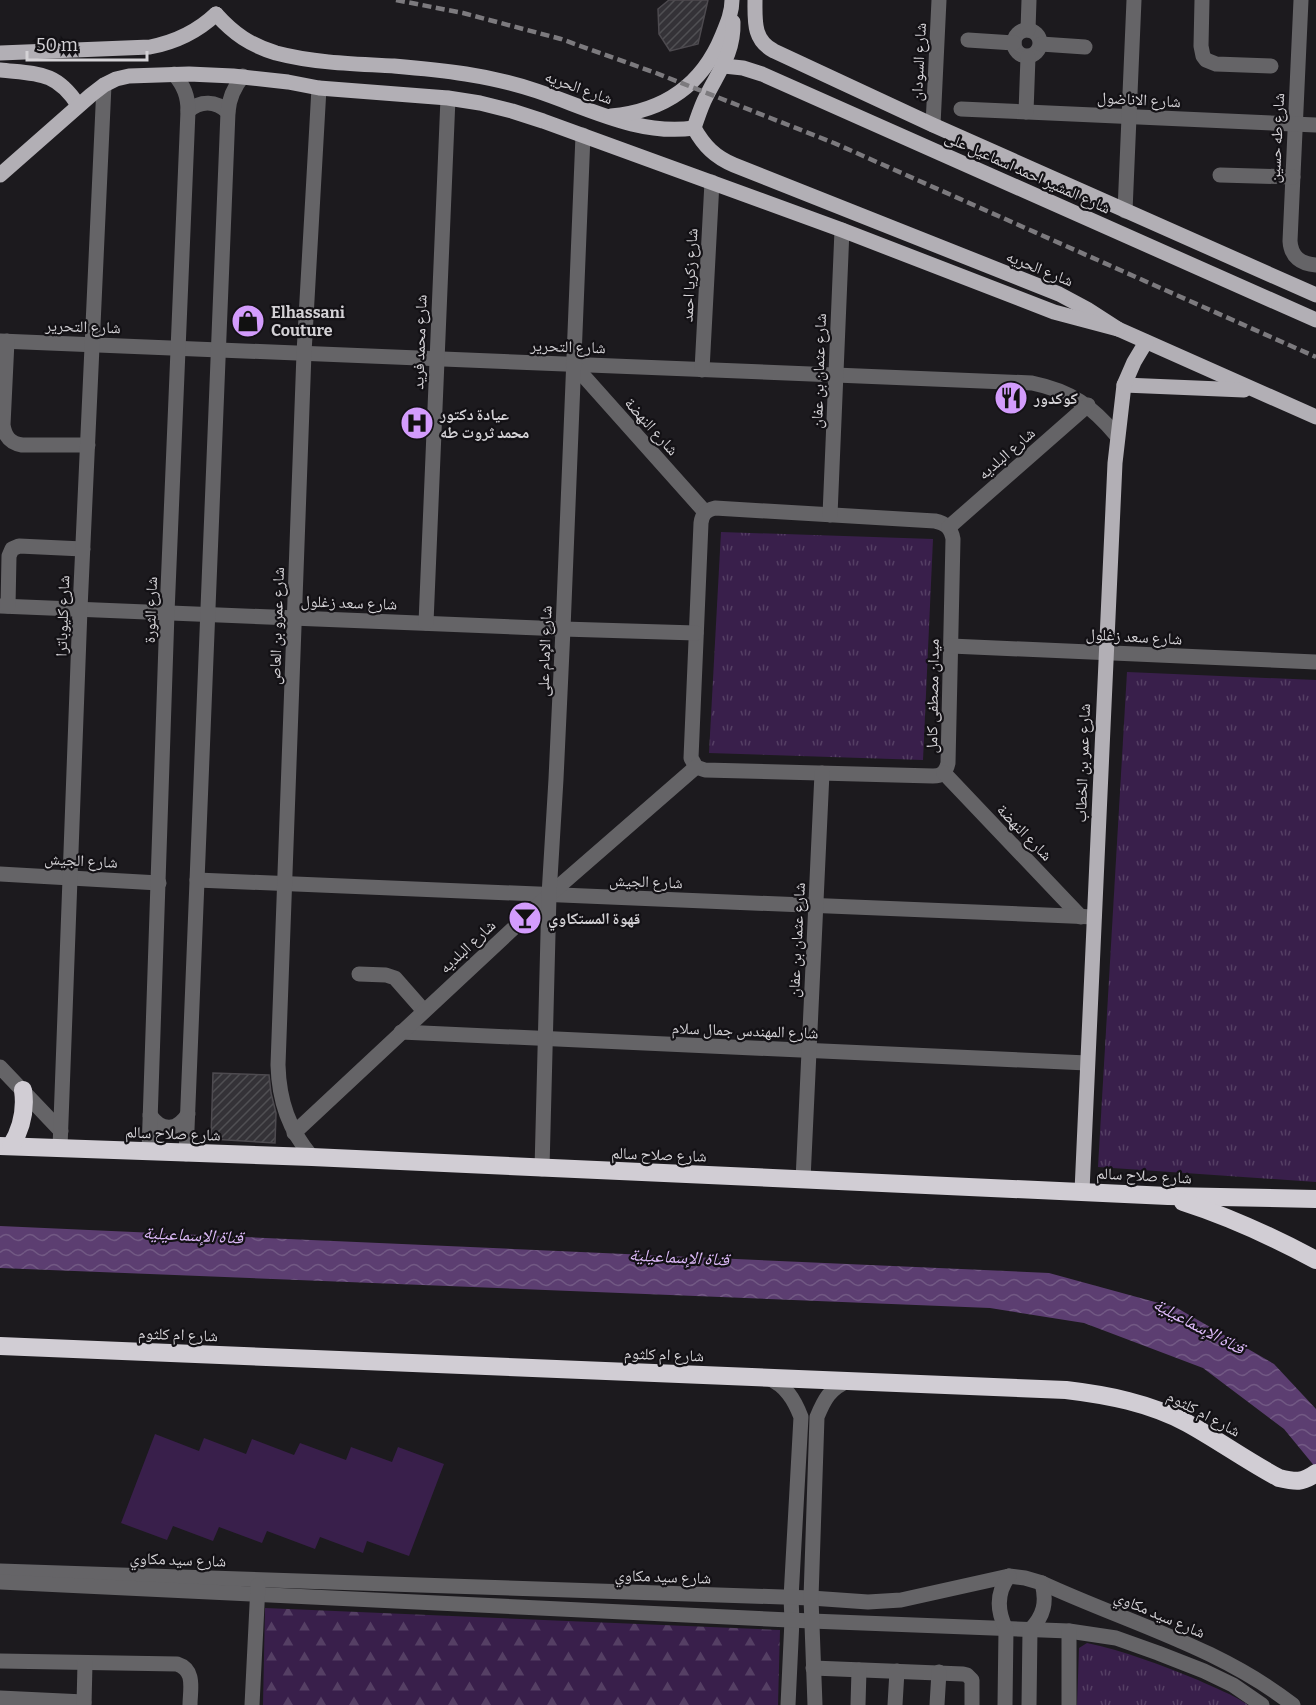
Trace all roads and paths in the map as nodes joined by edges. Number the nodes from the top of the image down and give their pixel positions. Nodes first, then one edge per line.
1 (755, 0) edge
2 (939, 0) edge
3 (1029, 0) edge
4 (1134, 0) edge
5 (1202, 0) edge
6 (1301, 0) edge
7 (732, 6) edge
8 (216, 7) edge
9 (1028, 30) junction
10 (968, 40) dead end
11 (1014, 43) junction
12 (1041, 44) junction
13 (1085, 47) dead end
14 (0, 53) edge
15 (292, 57) junction
16 (1028, 57) junction
17 (396, 66) junction
18 (724, 66) junction
19 (1271, 66) dead end
20 (0, 70) edge
21 (174, 74) junction
22 (243, 76) junction
23 (288, 82) junction
24 (104, 85) junction
25 (319, 88) junction
26 (393, 93) junction
27 (448, 98) junction
28 (78, 105) junction
29 (961, 109) dead end
30 (188, 111) junction
31 (228, 112) junction
32 (1026, 112) junction
33 (608, 116) junction
34 (1129, 117) junction
35 (1295, 124) junction
36 (933, 125) junction
37 (1316, 125) edge
38 (694, 128) junction
39 (583, 135) junction
40 (0, 175) edge
41 (1220, 175) dead end
42 (1293, 177) junction
43 (712, 182) junction
44 (1125, 211) junction
45 (842, 230) junction
46 (1314, 265) edge
47 (1316, 295) edge
48 (1316, 320) edge
49 (1118, 329) junction
50 (3, 341) edge
51 (1146, 342) junction
52 (92, 344) junction
53 (179, 348) junction
54 (219, 350) junction
55 (304, 353) junction
56 (437, 359) junction
57 (573, 364) junction
58 (702, 370) junction
59 (836, 375) junction
60 (1124, 385) junction
61 (1253, 390) junction
62 (1088, 405) junction
63 (1316, 417) edge
64 (1117, 436) junction
65 (88, 445) junction
66 (705, 512) junction
67 (830, 515) junction
68 (949, 527) junction
69 (83, 549) junction
70 (4, 606) edge
71 (80, 609) junction
72 (167, 613) junction
73 (208, 614) junction
74 (294, 618) junction
75 (426, 623) junction
76 (563, 629) junction
77 (696, 633) junction
78 (951, 646) junction
79 (1105, 653) junction
80 (1316, 662) edge
81 (696, 767) junction
82 (822, 773) junction
83 (944, 773) junction
84 (0, 874) edge
85 (70, 878) junction
86 (197, 880) junction
87 (159, 883) junction
88 (284, 884) junction
89 (549, 895) junction
90 (816, 906) junction
91 (1087, 917) junction
92 (359, 974) dead end
93 (424, 1011) junction
94 (401, 1032) junction
95 (544, 1039) junction
96 (809, 1050) junction
97 (1087, 1063) junction
98 (0, 1067) edge
99 (23, 1090) junction
100 (188, 1114) junction
101 (150, 1115) junction
102 (294, 1133) junction
103 (60, 1140) junction
104 (6, 1146) edge
105 (149, 1152) junction
106 (186, 1154) junction
107 (312, 1157) junction
108 (542, 1169) junction
109 (803, 1180) junction
110 (1082, 1191) junction
111 (1168, 1196) junction
112 (1316, 1199) edge
113 (1316, 1260) edge
114 (0, 1346) edge
115 (768, 1378) junction
116 (848, 1381) junction
117 (1311, 1477) edge
118 (0, 1571) edge
119 (1009, 1576) junction
120 (259, 1580) junction
121 (0, 1582) edge
122 (1042, 1583) junction
123 (257, 1595) junction
124 (791, 1598) junction
125 (811, 1599) junction
126 (792, 1620) junction
127 (811, 1621) junction
128 (1006, 1629) junction
129 (1030, 1630) junction
130 (1069, 1630) junction
131 (0, 1661) edge
132 (85, 1663) junction
133 (813, 1668) junction
134 (859, 1670) junction
135 (897, 1671) junction
136 (939, 1672) junction
137 (0, 1698) edge
138 (84, 1703) edge
139 (190, 1705) edge
140 (252, 1705) edge
141 (788, 1705) edge
142 (815, 1705) edge
143 (858, 1705) edge
144 (895, 1705) edge
145 (937, 1705) edge
146 (972, 1705) edge
147 (1005, 1705) edge
148 (1029, 1705) edge
149 (1069, 1705) edge
150 (1262, 1705) edge
151 (1293, 1705) edge

1 - 36 main road, شارع المشير احمد اسماعيل على
2 - 36 street, شارع السودان
3 - 9 street
4 - 34 street
5 - 19 street
6 - 35 street, شارع طه حسين
7 - 18 main road
7 - 33 main road
8 - 14 main road, شارع الحريه
8 - 15 main road, شارع الحريه
9 - 11 street
9 - 12 street
10 - 11 street
11 - 16 street
12 - 13 street
12 - 16 street
15 - 17 main road, شارع الحريه
15 - 23 main road
16 - 32 street
17 - 26 main road
17 - 33 main road, شارع الحريه
18 - 38 main road
18 - 48 main road, شارع المشير احمد اسماعيل على
20 - 28 main road
21 - 22 main road, شارع الحريه
21 - 24 main road, شارع الحريه
21 - 30 street, شارع الثورة
22 - 23 main road, شارع الحريه
22 - 31 street
23 - 25 main road, شارع الحريه
24 - 28 main road, شارع الحريه
24 - 52 street, شارع كليوباترا
25 - 26 main road, شارع الحريه
25 - 55 street, شارع عمرو بن العاص
26 - 27 main road, شارع الحريه
27 - 39 main road, شارع الحريه
27 - 56 street, شارع محمد فريد
28 - 40 main road, شارع الحريه
29 - 32 street, شارع الاناضول
30 - 31 street
30 - 53 street, شارع الثورة
31 - 54 street
32 - 34 street, شارع الاناضول
33 - 38 main road, شارع الحريه
34 - 35 street, شارع الاناضول
34 - 44 street
35 - 37 street, شارع الاناضول
35 - 42 street, شارع طه حسين
36 - 44 main road, شارع المشير احمد اسماعيل على
38 - 49 main road, شارع الحريه
39 - 43 main road, شارع الحريه
39 - 57 street, شارع الإمام على
41 - 42 street
42 - 46 street, شارع طه حسين
43 - 45 main road, شارع الحريه
43 - 58 street, شارع زكريا احمد
44 - 47 main road, شارع المشير احمد اسماعيل على
45 - 49 main road, شارع الحريه
45 - 59 street, شارع عثمان بن عفان
49 - 51 main road, شارع الحريه
50 - 52 street, شارع التحرير
50 - 65 street
51 - 60 main road, شارع عمر بن الخطاب
51 - 61 main road, شارع الحريه
52 - 53 street, شارع التحرير
52 - 65 street, شارع كليوباترا
53 - 54 street, شارع التحرير
53 - 72 street, شارع الثورة
54 - 55 street, شارع التحرير
54 - 73 street
55 - 56 street, شارع التحرير
55 - 74 street, شارع عمرو بن العاص
56 - 57 street, شارع التحرير
56 - 75 street, شارع محمد فريد
57 - 58 street, شارع التحرير
57 - 66 street, شارع النهضة
57 - 76 street, شارع الإمام على
58 - 59 street, شارع التحرير
59 - 62 street, شارع التحرير
59 - 67 street, شارع عثمان بن عفان
60 - 61 main road
60 - 64 main road, شارع عمر بن الخطاب
61 - 63 main road, شارع الحريه
62 - 64 street, شارع التحرير
62 - 68 street, شارع البلديه
64 - 79 main road, شارع عمر بن الخطاب
65 - 69 street, شارع كليوباترا
66 - 67 street
66 - 77 street
67 - 68 street
68 - 78 street, ميدان مصطفى كامل
69 - 70 street
69 - 71 street, شارع كليوباترا
70 - 71 street, شارع سعد زغلول
71 - 72 street, شارع سعد زغلول
71 - 85 street, شارع كليوباترا
72 - 73 street, شارع سعد زغلول
72 - 87 street, شارع الثورة
73 - 74 street, شارع سعد زغلول
73 - 86 street
74 - 75 street, شارع سعد زغلول
74 - 88 street, شارع عمرو بن العاص
75 - 76 street, شارع سعد زغلول
76 - 77 street, شارع سعد زغلول
76 - 89 street, شارع الإمام على
77 - 81 street
78 - 79 street, شارع سعد زغلول
78 - 83 street, ميدان مصطفى كامل
79 - 80 street, شارع سعد زغلول
79 - 91 main road, شارع عمر بن الخطاب
81 - 82 street, ميدان مصطفى كامل
81 - 89 street, شارع البلديه
82 - 83 street, ميدان مصطفى كامل
82 - 90 street, شارع عثمان بن عفان
83 - 91 street, شارع النهضة
84 - 85 street, شارع الجيش
85 - 87 street, شارع الجيش
85 - 103 street, شارع كليوباترا
86 - 88 street, شارع الجيش
86 - 100 street
87 - 101 street, شارع الثورة
88 - 89 street, شارع الجيش
88 - 102 street, شارع عمرو بن العاص
89 - 90 street, شارع الجيش
89 - 93 street, شارع البلديه
89 - 95 street, شارع الإمام على
90 - 91 street, شارع الجيش
90 - 96 street, شارع عثمان بن عفان
91 - 97 main road, شارع عمر بن الخطاب
92 - 93 street
93 - 94 street, شارع البلديه
94 - 95 street, شارع المهندس جمال سلام
94 - 102 street, شارع البلديه
95 - 96 street, شارع المهندس جمال سلام
95 - 108 street, شارع الإمام على
96 - 97 street, شارع المهندس جمال سلام
96 - 109 street, شارع عثمان بن عفان
97 - 110 main road, شارع عمر بن الخطاب
98 - 99 street
99 - 103 street
99 - 104 highway
100 - 101 street
100 - 106 street
101 - 105 street, شارع الثورة
102 - 107 street, شارع عمرو بن العاص
103 - 104 highway, شارع صلاح سالم
103 - 105 highway, شارع صلاح سالم
105 - 106 highway, شارع صلاح سالم
106 - 107 highway, شارع صلاح سالم
107 - 108 highway, شارع صلاح سالم
108 - 109 highway, شارع صلاح سالم
109 - 110 highway, شارع صلاح سالم
110 - 111 highway, شارع صلاح سالم
111 - 112 highway, شارع صلاح سالم
111 - 113 highway
114 - 115 highway, شارع ام كلثوم
115 - 116 highway, شارع ام كلثوم
115 - 124 street
116 - 117 highway, شارع ام كلثوم
116 - 125 street
118 - 120 street, شارع سيد مكاوي
119 - 122 street, شارع سيد مكاوي
119 - 125 street, شارع سيد مكاوي
119 - 128 street
120 - 123 street
120 - 124 street, شارع سيد مكاوي
121 - 123 street, شارع سيد مكاوي
122 - 129 street
122 - 151 street, شارع سيد مكاوي
123 - 126 street, شارع سيد مكاوي
123 - 140 street
124 - 125 street, شارع سيد مكاوي
124 - 126 street
125 - 127 street
126 - 127 street, شارع سيد مكاوي
126 - 141 street
127 - 128 street, شارع سيد مكاوي
127 - 133 street
128 - 129 street, شارع سيد مكاوي
128 - 147 street
129 - 130 street, شارع سيد مكاوي
129 - 148 street
130 - 149 street
130 - 150 street, شارع سيد مكاوي
131 - 132 street
132 - 138 street
132 - 139 street
133 - 134 street
133 - 142 street
134 - 135 street
134 - 143 street
135 - 136 street
135 - 144 street
136 - 145 street
136 - 146 street
137 - 138 street

